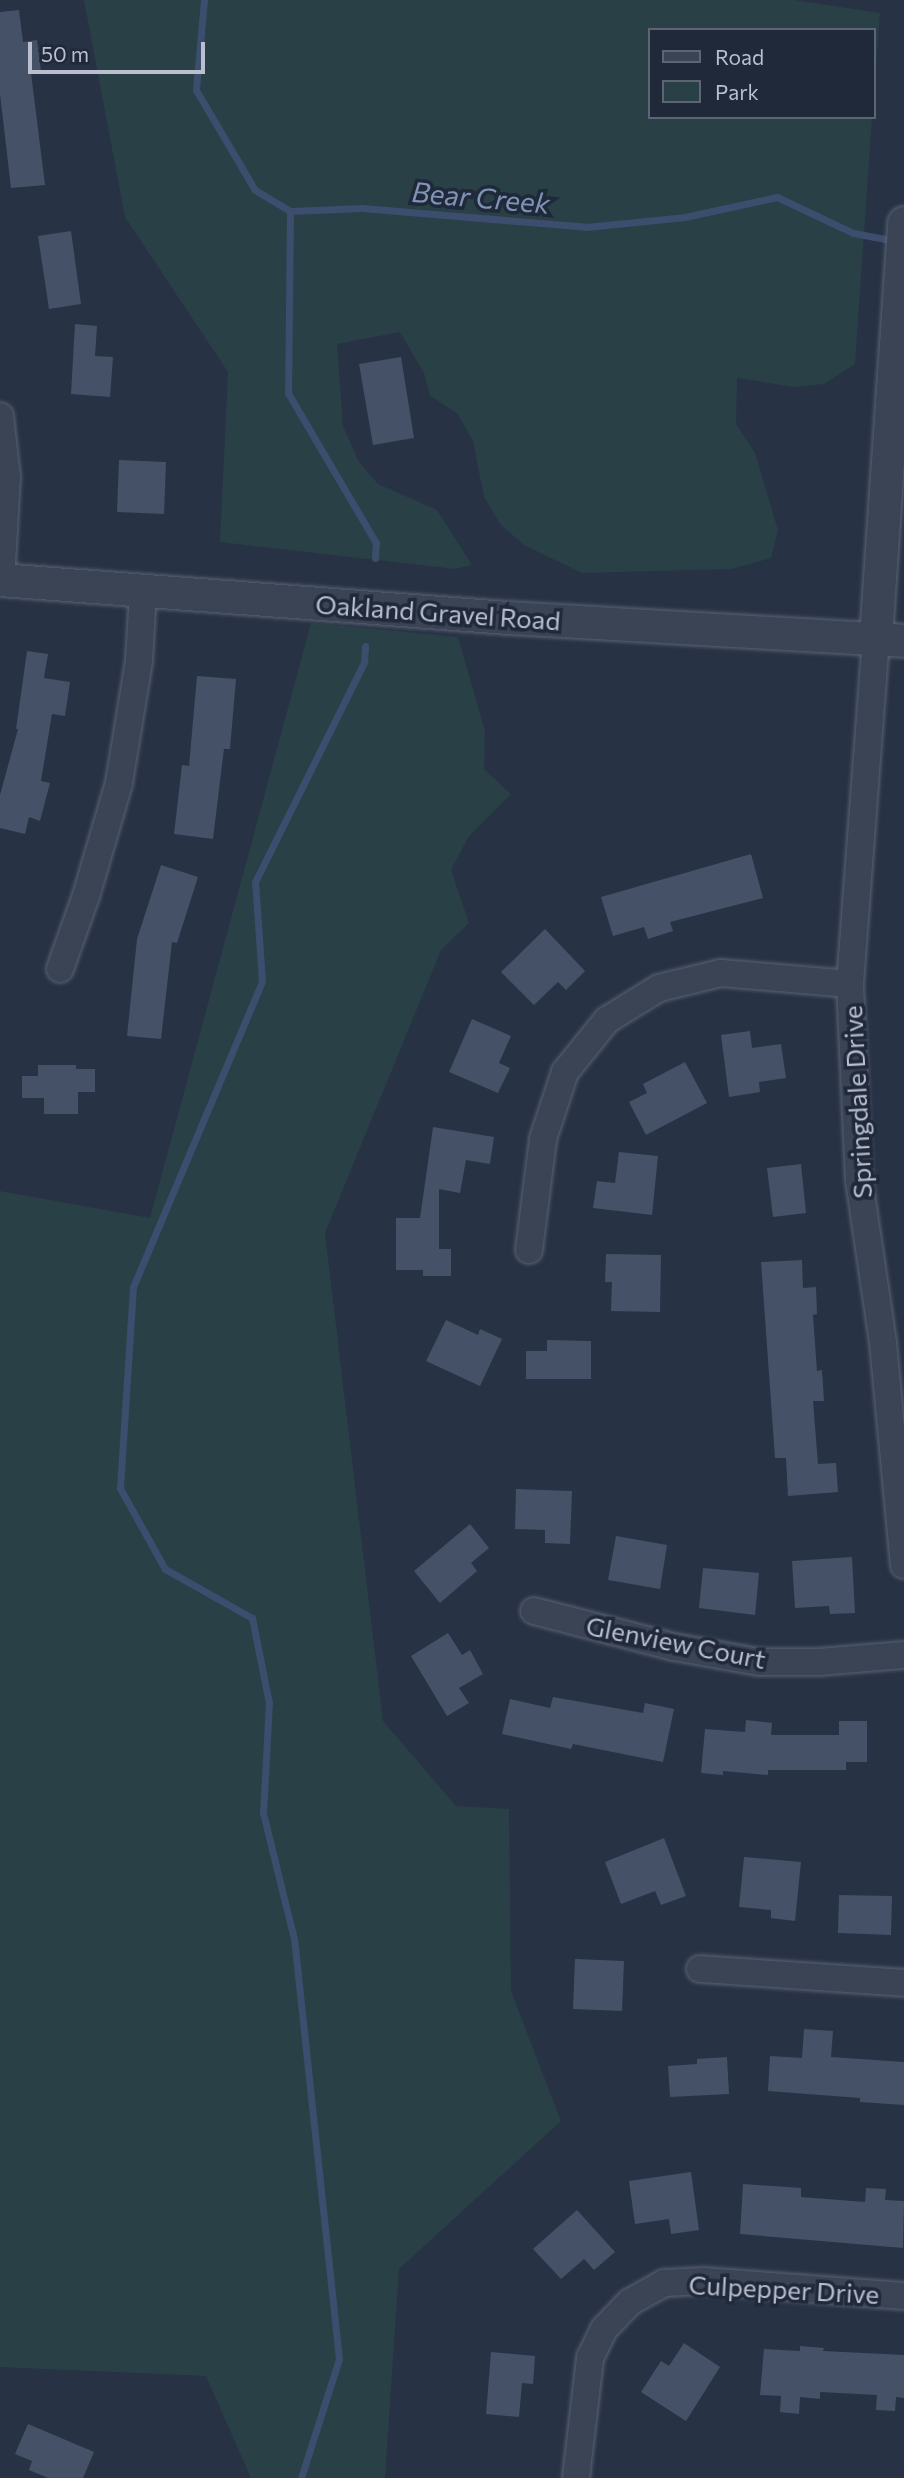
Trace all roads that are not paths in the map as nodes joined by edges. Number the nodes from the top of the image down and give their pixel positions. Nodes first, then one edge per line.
1 (904, 223) edge
2 (0, 416) edge
3 (0, 580) edge
4 (143, 592) junction
5 (890, 639) edge
6 (60, 969) dead end
7 (850, 984) junction
8 (529, 1250) dead end
9 (893, 1342) edge
10 (904, 1565) edge
11 (534, 1611) dead end
12 (904, 1655) edge
13 (700, 1969) dead end
14 (904, 1983) edge
15 (904, 2296) edge
16 (576, 2478) edge

1 - 5 street
2 - 3 street
3 - 4 street, Oakland Gravel Road
4 - 5 street, Oakland Gravel Road
4 - 6 street
5 - 7 street, Springdale Drive
7 - 8 street
7 - 9 street, Springdale Drive
9 - 10 street, Springdale Drive
11 - 12 street, Glenview Court
13 - 14 street
15 - 16 street, Culpepper Drive

